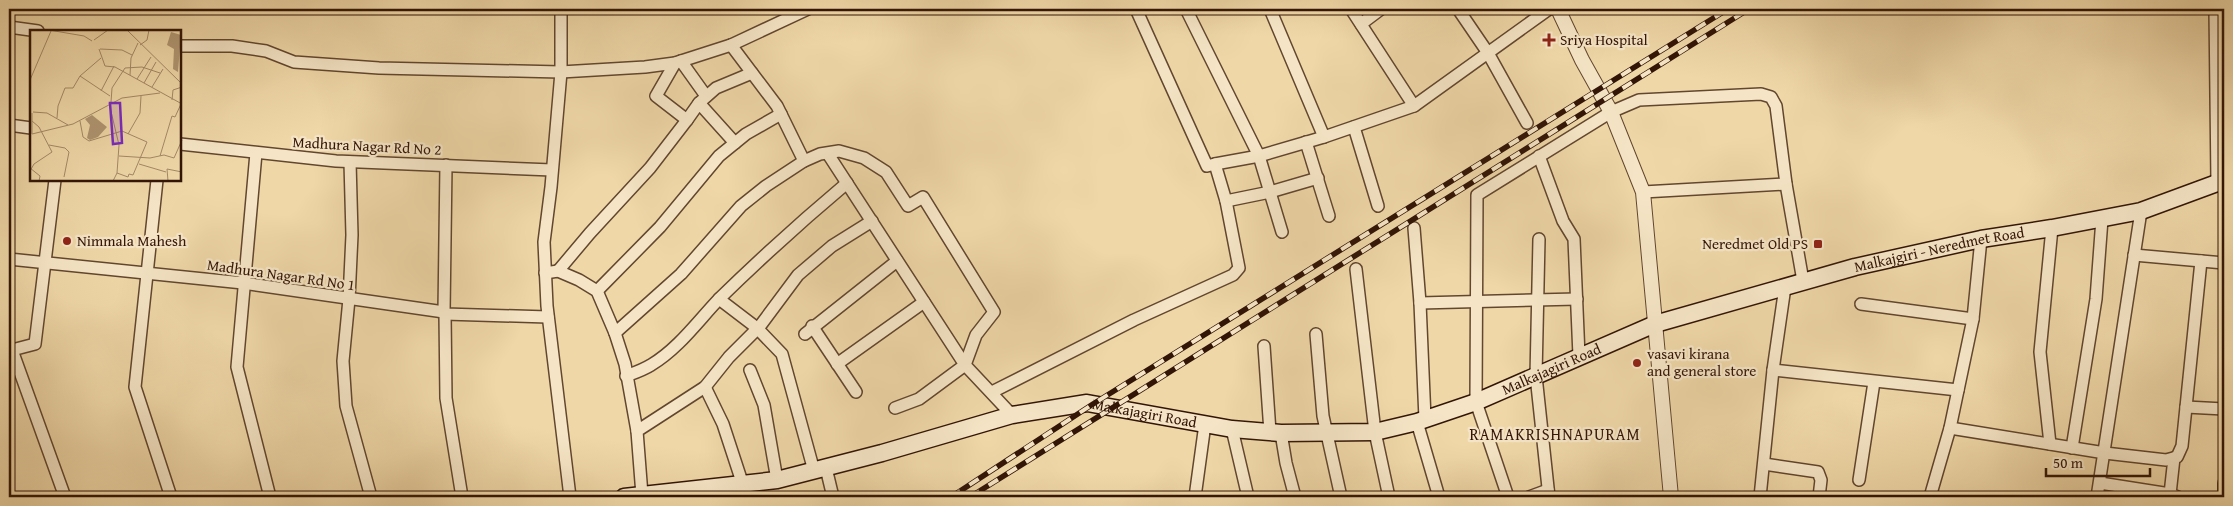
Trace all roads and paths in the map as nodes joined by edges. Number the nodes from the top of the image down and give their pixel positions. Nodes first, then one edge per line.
1 (561, 9) edge
2 (808, 9) edge
3 (1136, 9) edge
4 (1186, 9) edge
5 (1270, 9) edge
6 (1351, 9) edge
7 (1381, 9) edge
8 (1458, 9) edge
9 (1548, 9) edge
10 (1558, 9) edge
11 (2215, 9) edge
12 (1361, 24) junction
13 (9, 27) edge
14 (31, 30) edge
15 (731, 45) junction
16 (181, 46) edge
17 (1488, 53) junction
18 (678, 62) junction
19 (561, 72) junction
20 (752, 72) junction
21 (703, 99) junction
22 (1414, 106) junction
23 (1611, 112) junction
24 (781, 114) junction
25 (687, 120) junction
26 (1526, 122) dead end
27 (9, 126) edge
28 (1354, 127) junction
29 (30, 128) edge
30 (1324, 138) junction
31 (1306, 142) junction
32 (735, 143) junction
33 (181, 144) edge
34 (256, 153) junction
35 (828, 154) junction
36 (1259, 156) junction
37 (1539, 156) junction
38 (804, 161) junction
39 (350, 162) junction
40 (1215, 164) junction
41 (446, 165) junction
42 (552, 170) junction
43 (1318, 178) junction
44 (54, 181) edge
45 (157, 181) edge
46 (2220, 183) edge
47 (846, 184) junction
48 (1786, 184) junction
49 (1270, 192) junction
50 (1643, 192) junction
51 (1226, 201) junction
52 (1378, 206) dead end
53 (2140, 211) junction
54 (1329, 216) dead end
55 (2102, 219) junction
56 (872, 220) junction
57 (1414, 228) dead end
58 (2052, 228) junction
59 (1282, 232) dead end
60 (1539, 238) dead end
61 (1981, 239) junction
62 (2134, 255) junction
63 (9, 259) edge
64 (897, 261) junction
65 (2201, 261) junction
66 (44, 263) junction
67 (2224, 263) edge
68 (1356, 269) dead end
69 (558, 271) junction
70 (546, 273) junction
71 (148, 274) junction
72 (1803, 281) junction
73 (243, 283) junction
74 (1785, 288) junction
75 (597, 291) junction
76 (349, 299) junction
77 (719, 299) junction
78 (1577, 299) junction
79 (1539, 300) junction
80 (924, 302) junction
81 (1478, 302) junction
82 (1420, 303) junction
83 (1861, 304) dead end
84 (444, 313) junction
85 (548, 317) junction
86 (1973, 319) junction
87 (1655, 324) junction
88 (757, 328) junction
89 (616, 333) junction
90 (1316, 334) dead end
91 (1264, 346) dead end
92 (1579, 356) junction
93 (837, 364) junction
94 (965, 365) junction
95 (750, 370) dead end
96 (1774, 370) junction
97 (626, 376) junction
98 (1536, 376) junction
99 (1874, 382) junction
100 (706, 387) junction
101 (1958, 390) junction
102 (856, 392) dead end
103 (992, 392) junction
104 (1476, 402) junction
105 (2186, 407) junction
106 (895, 408) dead end
107 (2224, 409) edge
108 (1012, 415) junction
109 (1421, 421) junction
110 (1205, 424) junction
111 (1950, 428) junction
112 (1232, 429) junction
113 (637, 432) junction
114 (1276, 432) junction
115 (1375, 432) junction
116 (1326, 433) junction
117 (2050, 444) junction
118 (2072, 448) junction
119 (2105, 453) junction
120 (2174, 458) junction
121 (1764, 464) junction
122 (820, 469) junction
123 (777, 480) junction
124 (1859, 480) dead end
125 (2100, 483) junction
126 (2224, 483) edge
127 (743, 485) junction
128 (1549, 493) edge
129 (682, 494) edge
130 (642, 495) junction
131 (2174, 495) edge
132 (65, 497) edge
133 (171, 497) edge
134 (270, 497) edge
135 (371, 497) edge
136 (462, 497) edge
137 (570, 497) edge
138 (624, 497) edge
139 (833, 497) edge
140 (1195, 497) edge
141 (1248, 497) edge
142 (1295, 497) edge
143 (1341, 497) edge
144 (1388, 497) edge
145 (1439, 497) edge
146 (1508, 497) edge
147 (1530, 497) edge
148 (1671, 497) edge
149 (1760, 497) edge
150 (1819, 497) edge
151 (1930, 497) edge
152 (2097, 497) edge
153 (2224, 497) edge

1 - 19 street
2 - 15 street
3 - 40 street
4 - 36 street
5 - 30 street
6 - 12 street
7 - 12 street
8 - 17 street
9 - 17 street
10 - 23 street
11 - 46 street
12 - 22 street
13 - 14 street
15 - 18 street
15 - 20 street
16 - 19 street
17 - 22 street
17 - 26 street
18 - 19 street
18 - 21 street
18 - 25 street
19 - 42 street
20 - 21 street
20 - 24 street
21 - 25 street
21 - 32 street
22 - 28 street
23 - 37 street
23 - 48 street
23 - 50 street
24 - 32 street
24 - 38 street
25 - 69 street
27 - 29 street
28 - 30 street
28 - 52 street
30 - 31 street
31 - 36 street
31 - 43 street
32 - 75 street
33 - 34 street, Madhura Nagar Rd No 2
34 - 39 street, Madhura Nagar Rd No 2
34 - 73 street
35 - 38 street
35 - 47 street
35 - 94 street
36 - 40 street
36 - 49 street
37 - 78 street
37 - 81 street
38 - 89 street
39 - 41 street, Madhura Nagar Rd No 2
39 - 76 street
40 - 51 street
41 - 42 street, Madhura Nagar Rd No 2
41 - 84 street
42 - 70 street
43 - 49 street
43 - 54 street
44 - 66 street
45 - 71 street
46 - 53 main road, Malkajgiri - Neredmet Road
47 - 56 street
47 - 77 street
48 - 50 street
48 - 72 street
49 - 51 street
49 - 59 street
50 - 87 street
51 - 103 street
53 - 55 main road, Malkajgiri - Neredmet Road
53 - 62 street
55 - 58 main road, Malkajgiri - Neredmet Road
55 - 118 street
56 - 64 street
56 - 88 street
57 - 82 street
58 - 61 main road, Malkajgiri - Neredmet Road
58 - 117 street
60 - 79 street
61 - 72 main road, Malkajgiri - Neredmet Road
61 - 86 street
62 - 65 street
62 - 119 street
63 - 66 street, Madhura Nagar Rd No 1
64 - 80 street
64 - 93 street
65 - 67 street
65 - 105 street
66 - 71 street, Madhura Nagar Rd No 1
66 - 132 street
68 - 115 street
69 - 70 street
69 - 75 street
70 - 85 street
71 - 73 street, Madhura Nagar Rd No 1
71 - 133 street
72 - 74 main road, Malkajgiri - Neredmet Road
73 - 76 street, Madhura Nagar Rd No 1
73 - 134 street
74 - 87 main road, Malkajgiri - Neredmet Road
74 - 96 street
75 - 89 street
76 - 84 street, Madhura Nagar Rd No 1
76 - 135 street
77 - 88 street
77 - 97 street
78 - 79 street
78 - 92 street
79 - 81 street
79 - 98 street
80 - 93 street
80 - 94 street
81 - 82 street
81 - 104 street
82 - 109 street
83 - 86 street
84 - 85 street, Madhura Nagar Rd No 1
84 - 136 street
85 - 137 street
86 - 101 street
87 - 92 main road, Malkajagiri Road
87 - 148 street
88 - 100 street
88 - 122 street
89 - 97 street
90 - 116 street
91 - 114 street
92 - 98 main road, Malkajagiri Road
93 - 102 street
94 - 103 street
94 - 106 street
95 - 123 street
96 - 99 street
96 - 121 street
97 - 113 street
98 - 104 main road, Malkajagiri Road
98 - 128 street
99 - 101 street
99 - 124 street
100 - 113 street
100 - 127 street
101 - 111 street
103 - 108 street
104 - 109 main road, Malkajagiri Road
104 - 146 street
105 - 107 street
105 - 120 street
108 - 110 main road, Malkajagiri Road
108 - 122 main road, Malkajagiri Road
109 - 115 main road, Malkajagiri Road
109 - 145 street
110 - 112 main road, Malkajagiri Road
110 - 140 street
111 - 117 street
111 - 151 street
112 - 114 main road, Malkajagiri Road
112 - 141 street
113 - 130 street
114 - 116 main road, Malkajagiri Road
114 - 142 street
115 - 116 main road, Malkajagiri Road
115 - 144 street
116 - 143 street
117 - 118 street
118 - 119 street
119 - 120 street
119 - 125 street
120 - 131 street
121 - 149 street
121 - 150 street
122 - 123 main road, Malkajagiri Road
122 - 139 street
123 - 127 main road, Malkajagiri Road
125 - 131 street
125 - 152 street
126 - 153 street
127 - 129 main road, Malkajagiri Road
128 - 147 street
129 - 130 main road, Malkajagiri Road
130 - 138 main road, Malkajagiri Road

